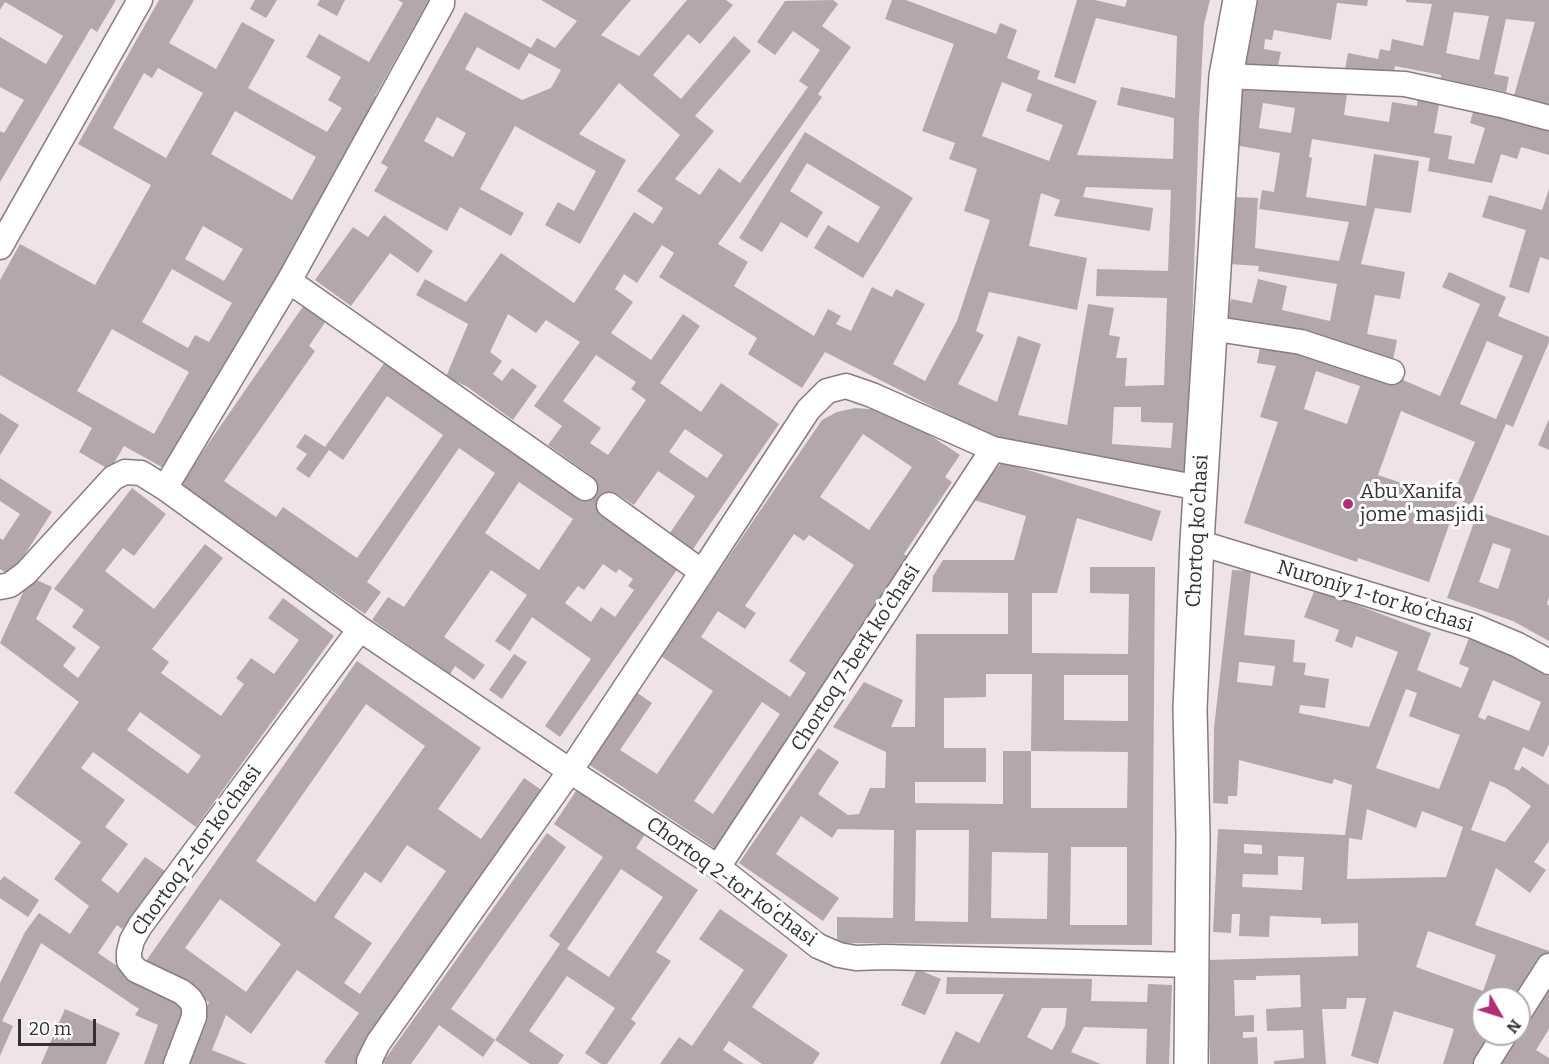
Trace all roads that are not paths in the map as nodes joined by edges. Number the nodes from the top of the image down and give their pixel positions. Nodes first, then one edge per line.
1 (140, 0) edge
2 (442, 0) edge
3 (1240, 0) edge
4 (1226, 76) junction
5 (1549, 118) edge
6 (0, 247) edge
7 (289, 281) junction
8 (1210, 328) junction
9 (1392, 372) dead end
10 (993, 449) junction
11 (165, 488) junction
12 (585, 488) dead end
13 (1200, 488) junction
14 (609, 505) dead end
15 (1197, 542) junction
16 (702, 572) junction
17 (0, 587) edge
18 (360, 629) junction
19 (1549, 662) edge
20 (570, 771) junction
21 (718, 867) junction
22 (1192, 965) junction
23 (1549, 966) edge
24 (1531, 994) edge
25 (1497, 1046) edge
26 (176, 1064) edge
27 (370, 1064) edge
28 (1191, 1064) edge
29 (1486, 1064) edge

1 - 6 street
2 - 7 street
3 - 4 main road, Chortoq koʻchasi
4 - 5 street
4 - 8 main road, Chortoq koʻchasi
7 - 11 street
7 - 12 street
8 - 9 street
8 - 13 main road, Chortoq koʻchasi
10 - 13 street
10 - 16 street
10 - 21 street, Chortoq 7-berk koʻchasi
11 - 17 street, Chortoq 2-tor koʻchasi
11 - 18 street, Chortoq 2-tor koʻchasi
13 - 15 main road, Chortoq koʻchasi
14 - 16 street
15 - 19 street, Nuroniy 1-tor koʻchasi
15 - 22 main road, Chortoq koʻchasi
16 - 20 street
18 - 20 street, Chortoq 2-tor koʻchasi
18 - 26 street, Chortoq 2-tor koʻchasi
20 - 21 street, Chortoq 2-tor koʻchasi
20 - 27 street
21 - 22 street, Chortoq 2-tor koʻchasi
22 - 28 main road, Chortoq koʻchasi
23 - 24 street
25 - 29 street

